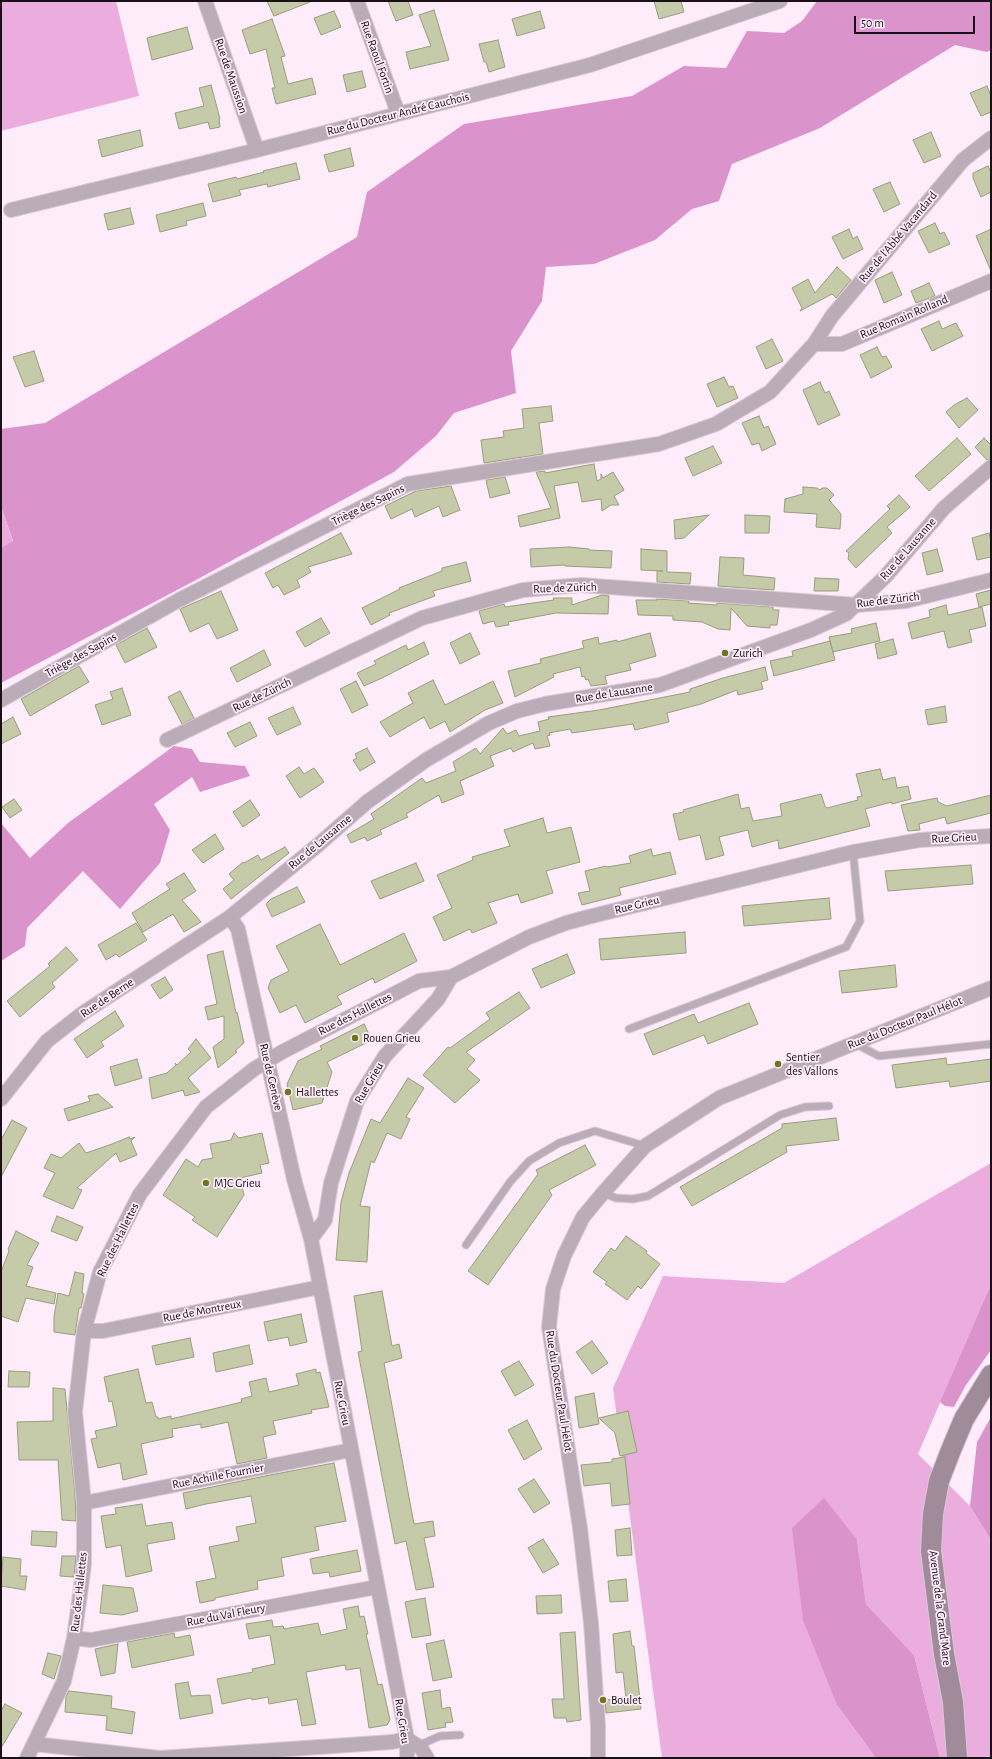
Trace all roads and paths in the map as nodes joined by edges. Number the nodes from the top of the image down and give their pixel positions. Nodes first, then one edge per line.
1 (205, 1) edge
2 (357, 1) edge
3 (780, 1) edge
4 (398, 113) junction
5 (991, 138) edge
6 (257, 150) junction
7 (10, 210) dead end
8 (991, 281) edge
9 (814, 344) junction
10 (991, 467) edge
11 (991, 580) edge
12 (856, 605) junction
13 (1, 700) edge
14 (167, 740) dead end
15 (991, 836) edge
16 (853, 852) junction
17 (230, 917) junction
18 (451, 977) junction
19 (991, 988) edge
20 (629, 1029) dead end
21 (854, 1043) junction
22 (991, 1044) edge
23 (268, 1061) junction
24 (1, 1099) edge
25 (829, 1106) dead end
26 (645, 1146) junction
27 (603, 1193) junction
28 (311, 1239) junction
29 (466, 1245) dead end
30 (320, 1287) junction
31 (84, 1331) junction
32 (991, 1375) edge
33 (351, 1450) junction
34 (84, 1503) junction
35 (378, 1587) junction
36 (74, 1638) junction
37 (460, 1735) dead end
38 (407, 1739) junction
39 (34, 1744) junction
40 (424, 1753) edge
41 (27, 1758) edge
42 (160, 1758) edge
43 (407, 1758) edge
44 (598, 1758) edge
45 (957, 1758) edge

1 - 6 street, Rue de Maussion
2 - 4 street, Rue Raoul Fortin
3 - 4 street, Rue du Docteur André Cauchois
4 - 6 street, Rue du Docteur André Cauchois
5 - 9 street, Rue de l'Abbé Vacandard
6 - 7 street, Rue du Docteur André Cauchois
8 - 9 street, Rue Romain Rolland
9 - 13 street, Triège des Sapins
10 - 12 street, Rue de Lausanne
11 - 12 street, Rue de Zürich
12 - 14 street, Rue de Zürich
12 - 17 street, Rue de Lausanne
15 - 16 street, Rue Grieu
16 - 18 street, Rue Grieu
16 - 20 lane
17 - 23 street, Rue de Genève
17 - 24 street, Rue de Berne
18 - 23 street, Rue des Hallettes
18 - 28 street, Rue Grieu
19 - 21 street, Rue du Docteur Paul Hélot
21 - 22 lane
21 - 26 street, Rue du Docteur Paul Hélot
23 - 28 street, Rue de Genève
23 - 31 street, Rue des Hallettes
25 - 27 lane
26 - 27 street, Rue du Docteur Paul Hélot
26 - 29 lane
27 - 44 street, Rue du Docteur Paul Hélot
28 - 30 street, Rue Grieu
30 - 31 street, Rue de Montreux
30 - 33 street, Rue Grieu
31 - 34 street, Rue des Hallettes
32 - 45 street, Avenue de la Grand'Mare
33 - 34 street, Rue Achille Fournier
33 - 35 street, Rue Grieu
34 - 36 street, Rue des Hallettes
35 - 36 street, Rue du Val Fleury
35 - 38 street, Rue Grieu
36 - 39 street, Rue des Hallettes
37 - 40 lane
38 - 40 street
38 - 42 street
38 - 43 street, Rue Grieu
39 - 41 street, Rue des Hallettes
39 - 42 street

